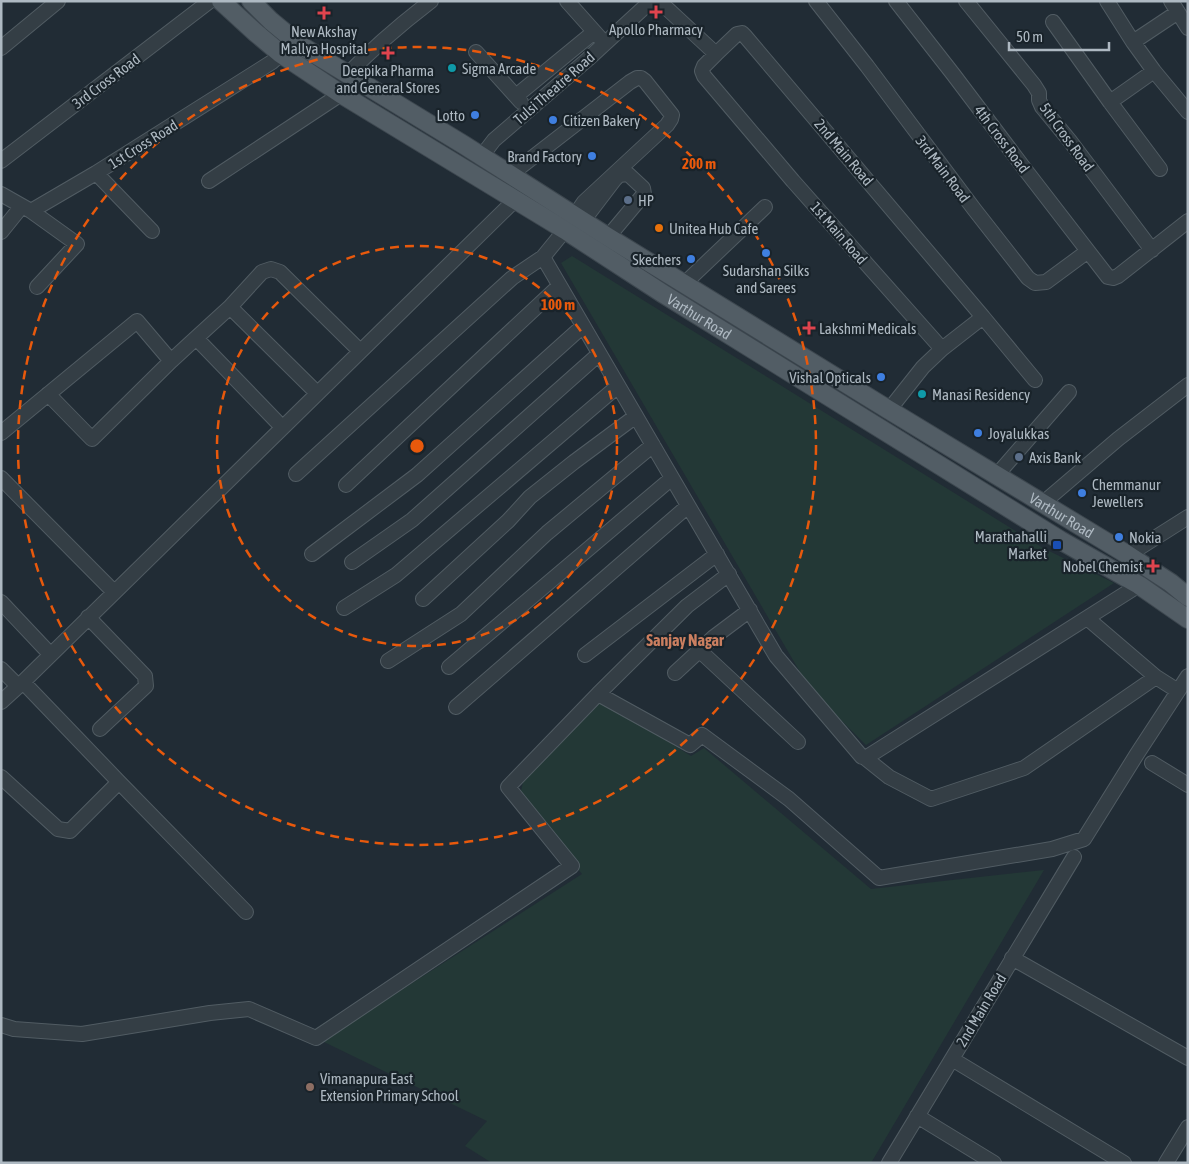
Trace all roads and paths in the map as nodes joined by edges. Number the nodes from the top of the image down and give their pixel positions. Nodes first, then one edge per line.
1 (58, 1) edge
2 (210, 1) edge
3 (221, 1) edge
4 (251, 1) edge
5 (431, 1) edge
6 (567, 1) edge
7 (651, 1) edge
8 (659, 1) edge
9 (816, 1) edge
10 (896, 1) edge
11 (966, 1) edge
12 (1107, 1) edge
13 (1174, 6) edge
14 (1053, 22) dead end
15 (1188, 28) edge
16 (594, 32) junction
17 (1133, 42) junction
18 (605, 43) junction
19 (1, 48) edge
20 (476, 52) dead end
21 (281, 54) junction
22 (716, 54) junction
23 (1154, 71) junction
24 (347, 75) junction
25 (341, 94) junction
26 (516, 96) junction
27 (1110, 102) junction
28 (528, 110) junction
29 (1188, 112) edge
30 (481, 157) junction
31 (1, 161) edge
32 (1160, 169) dead end
33 (96, 173) junction
34 (510, 175) junction
35 (209, 181) dead end
36 (1, 194) edge
37 (515, 200) junction
38 (765, 207) dead end
39 (27, 209) junction
40 (1188, 221) edge
41 (574, 222) junction
42 (152, 231) dead end
43 (1, 232) edge
44 (608, 237) junction
45 (1152, 250) junction
46 (1088, 251) junction
47 (542, 257) junction
48 (684, 284) junction
49 (559, 286) junction
50 (37, 287) dead end
51 (230, 307) junction
52 (983, 317) junction
53 (583, 326) junction
54 (196, 338) junction
55 (942, 349) junction
56 (793, 350) junction
57 (360, 351) junction
58 (599, 354) junction
59 (171, 361) junction
60 (783, 367) junction
61 (1035, 380) dead end
62 (1188, 385) edge
63 (618, 386) junction
64 (1069, 392) dead end
65 (317, 393) junction
66 (48, 394) junction
67 (889, 410) junction
68 (636, 416) junction
69 (282, 427) junction
70 (1, 433) edge
71 (653, 445) junction
72 (296, 474) dead end
73 (996, 476) junction
74 (1, 478) edge
75 (672, 478) junction
76 (346, 485) dead end
77 (1043, 503) junction
78 (688, 506) junction
79 (1188, 517) edge
80 (312, 554) dead end
81 (717, 554) junction
82 (1128, 555) junction
83 (352, 562) dead end
84 (729, 574) junction
85 (1138, 585) junction
86 (114, 592) junction
87 (1188, 597) edge
88 (423, 599) dead end
89 (1, 602) edge
90 (344, 608) dead end
91 (750, 610) junction
92 (88, 617) junction
93 (1087, 618) junction
94 (1188, 619) edge
95 (700, 650) junction
96 (50, 654) junction
97 (585, 655) dead end
98 (388, 662) dead end
99 (449, 667) dead end
100 (1, 669) edge
101 (675, 673) dead end
102 (1188, 676) edge
103 (1156, 677) junction
104 (20, 684) junction
105 (1178, 691) junction
106 (598, 694) junction
107 (1, 702) edge
108 (456, 707) dead end
109 (100, 729) dead end
110 (798, 742) dead end
111 (864, 757) junction
112 (1152, 763) dead end
113 (1, 777) edge
114 (119, 782) junction
115 (1188, 785) edge
116 (1074, 857) dead end
117 (246, 912) dead end
118 (1012, 958) junction
119 (1, 1025) edge
120 (952, 1058) junction
121 (1188, 1058) edge
122 (917, 1116) junction
123 (1188, 1127) edge
124 (889, 1163) edge
125 (994, 1163) edge
126 (1124, 1163) edge
127 (1166, 1163) edge

1 - 19 street
2 - 31 street, 3rd Cross Road
3 - 21 main road, Varthur Road
4 - 24 main road, Varthur Road
5 - 24 street
6 - 16 street
7 - 18 street, Tulsi Theatre Road
8 - 22 street
9 - 46 street, 3rd Main Road
10 - 46 street, 4th Cross Road
11 - 45 street, 5th Cross Road
12 - 17 street
13 - 15 street
13 - 17 street
14 - 27 street
16 - 18 street
16 - 26 street
17 - 23 street
18 - 28 street, Tulsi Theatre Road
20 - 26 street
21 - 25 main road, Varthur Road
21 - 33 street, 1st Cross Road
22 - 52 street, 2nd Main Road
22 - 55 street, 1st Main Road
23 - 27 street
23 - 29 street
24 - 30 main road, Varthur Road
25 - 35 street
25 - 37 main road, Varthur Road
26 - 28 street
27 - 32 street
28 - 30 street, Tulsi Theatre Road
30 - 34 main road, Varthur Road
33 - 39 street, 1st Cross Road
33 - 42 street
34 - 41 main road, Varthur Road
34 - 41 street
36 - 39 street
37 - 41 main road, Varthur Road
37 - 57 street
38 - 48 street
39 - 43 street
39 - 50 street
40 - 45 street
41 - 44 main road, Varthur Road
41 - 44 street
41 - 47 street
41 - 60 main road, Varthur Road
44 - 48 main road, Varthur Road
45 - 46 street, 4th Cross Road
47 - 49 street
47 - 72 street
48 - 56 main road, Varthur Road
49 - 53 street
49 - 76 street
51 - 54 street
51 - 57 street
51 - 65 street
52 - 55 street
52 - 61 street
53 - 58 street
53 - 80 street
54 - 59 street
54 - 69 street
55 - 67 street
56 - 60 main road
56 - 67 main road, Varthur Road
57 - 65 street
58 - 63 street
58 - 83 street
59 - 66 street
59 - 66 street
60 - 85 main road, Varthur Road
62 - 77 street
63 - 68 street
63 - 90 street
64 - 73 street
65 - 69 street
66 - 70 street
67 - 73 main road, Varthur Road
68 - 71 street
68 - 88 street
69 - 86 street
71 - 75 street
71 - 98 street
73 - 77 main road, Varthur Road
74 - 86 street
75 - 78 street
75 - 99 street
77 - 82 main road, Varthur Road
78 - 81 street
78 - 108 street
79 - 82 street
81 - 84 street
81 - 97 street
82 - 87 main road, Varthur Road
84 - 91 street
84 - 106 street
85 - 93 street
85 - 94 main road, Varthur Road
86 - 92 street
89 - 96 street
91 - 95 street
91 - 111 street
92 - 96 street
92 - 109 street
93 - 103 street
93 - 111 street
95 - 101 street
95 - 110 street
96 - 104 street
100 - 104 street
102 - 105 street
103 - 105 street
103 - 111 street
104 - 107 street
104 - 114 street
105 - 106 street
106 - 119 street
112 - 115 street
113 - 114 street
114 - 117 street
116 - 118 street, 2nd Main Road
118 - 120 street, 2nd Main Road
118 - 121 street
120 - 122 street, 2nd Main Road
120 - 126 street
122 - 124 street, 2nd Main Road
122 - 125 street
123 - 127 street

